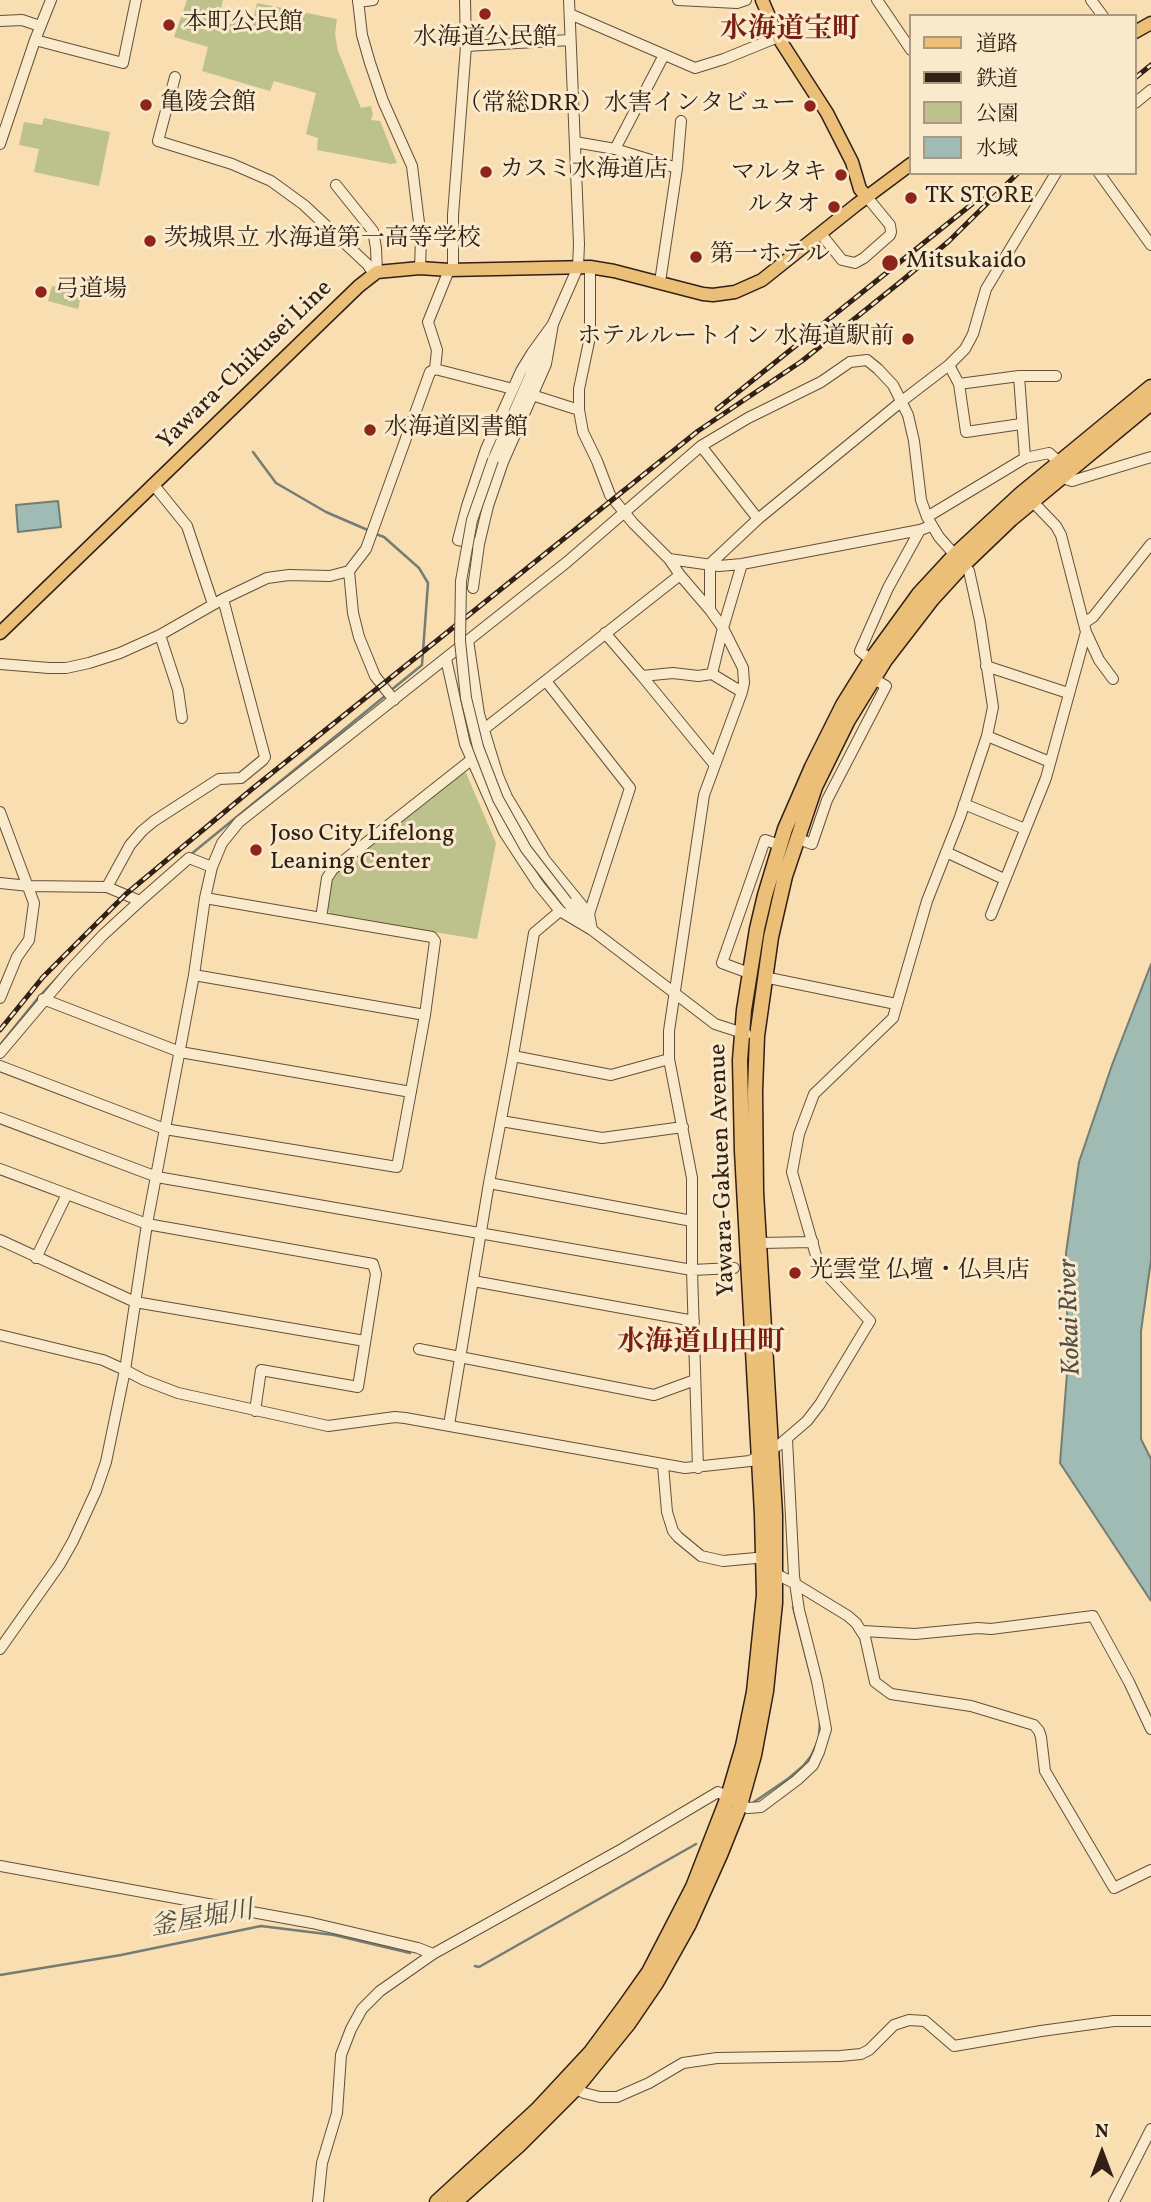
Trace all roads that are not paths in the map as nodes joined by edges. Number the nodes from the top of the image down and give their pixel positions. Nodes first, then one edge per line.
1 (51, 0) edge
2 (136, 0) edge
3 (373, 0) edge
4 (465, 0) edge
5 (569, 0) edge
6 (678, 0) edge
7 (746, 0) edge
8 (762, 0) edge
9 (877, 0) edge
10 (358, 1) edge
11 (570, 14) junction
12 (0, 21) edge
13 (40, 26) junction
14 (778, 37) junction
15 (34, 40) junction
16 (570, 40) junction
17 (466, 47) junction
18 (909, 47) edge
19 (664, 55) junction
20 (176, 76) dead end
21 (1151, 90) edge
22 (1137, 101) edge
23 (681, 121) dead end
24 (575, 142) junction
25 (0, 144) edge
26 (615, 149) junction
27 (909, 166) edge
28 (677, 168) junction
29 (1055, 175) edge
30 (1101, 175) edge
31 (336, 185) dead end
32 (867, 197) junction
33 (821, 234) junction
34 (1151, 245) edge
35 (584, 267) junction
36 (420, 268) junction
37 (451, 270) junction
38 (375, 273) junction
39 (660, 282) junction
40 (553, 324) junction
41 (949, 365) junction
42 (435, 369) junction
43 (1018, 376) junction
44 (1056, 376) dead end
45 (959, 384) junction
46 (1151, 387) edge
47 (513, 389) junction
48 (532, 395) junction
49 (902, 401) junction
50 (1151, 403) edge
51 (579, 410) junction
52 (1021, 424) junction
53 (701, 446) junction
54 (1151, 457) edge
55 (1025, 458) junction
56 (1060, 470) junction
57 (153, 484) junction
58 (1032, 501) junction
59 (625, 513) junction
60 (758, 519) junction
61 (929, 522) junction
62 (920, 530) junction
63 (479, 544) junction
64 (1151, 544) edge
65 (668, 559) junction
66 (960, 560) junction
67 (710, 564) junction
68 (742, 564) junction
69 (349, 571) junction
70 (680, 575) junction
71 (473, 588) dead end
72 (218, 601) junction
73 (710, 610) junction
74 (19, 615) junction
75 (0, 622) edge
76 (1085, 627) junction
77 (723, 628) junction
78 (0, 633) edge
79 (605, 633) junction
80 (160, 635) junction
81 (468, 640) junction
82 (446, 659) junction
83 (871, 660) junction
84 (0, 664) edge
85 (986, 666) junction
86 (712, 674) junction
87 (642, 676) junction
88 (874, 679) junction
89 (1113, 680) dead end
90 (546, 681) junction
91 (742, 692) junction
92 (1068, 693) junction
93 (394, 700) junction
94 (182, 718) dead end
95 (483, 730) junction
96 (987, 736) junction
97 (827, 747) junction
98 (470, 757) junction
99 (848, 757) junction
100 (1050, 762) junction
101 (714, 764) junction
102 (964, 804) junction
103 (0, 812) edge
104 (1025, 829) junction
105 (796, 838) junction
106 (780, 845) junction
107 (946, 852) junction
108 (212, 867) junction
109 (1004, 878) junction
110 (0, 883) edge
111 (29, 886) junction
112 (107, 887) junction
113 (205, 898) junction
114 (140, 901) junction
115 (563, 906) junction
116 (589, 914) junction
117 (991, 915) dead end
118 (321, 918) junction
119 (592, 930) junction
120 (749, 973) junction
121 (194, 975) junction
122 (764, 977) junction
123 (674, 994) junction
124 (0, 998) edge
125 (43, 999) junction
126 (896, 1004) junction
127 (425, 1015) junction
128 (742, 1034) junction
129 (757, 1036) junction
130 (180, 1052) junction
131 (0, 1053) edge
132 (513, 1056) junction
133 (669, 1059) junction
134 (0, 1066) edge
135 (411, 1092) junction
136 (0, 1118) edge
137 (501, 1121) junction
138 (683, 1127) junction
139 (165, 1129) junction
140 (0, 1169) edge
141 (157, 1177) junction
142 (489, 1183) junction
143 (67, 1194) junction
144 (692, 1221) junction
145 (147, 1224) junction
146 (481, 1233) junction
147 (0, 1240) edge
148 (813, 1242) junction
149 (760, 1243) junction
150 (36, 1258) junction
151 (734, 1268) dead end
152 (692, 1270) junction
153 (473, 1281) junction
154 (135, 1302) junction
155 (694, 1321) junction
156 (0, 1335) edge
157 (365, 1340) junction
158 (419, 1349) dead end
159 (460, 1357) junction
160 (125, 1370) junction
161 (695, 1380) junction
162 (255, 1411) junction
163 (449, 1425) junction
164 (787, 1439) junction
165 (765, 1454) junction
166 (663, 1465) junction
167 (698, 1468) junction
168 (769, 1557) junction
169 (770, 1573) junction
170 (796, 1584) junction
171 (863, 1631) junction
172 (0, 1649) edge
173 (1151, 1729) edge
174 (734, 1801) junction
175 (0, 1866) edge
176 (1151, 1870) edge
177 (433, 1954) junction
178 (1151, 2021) edge
179 (576, 2088) junction
180 (1151, 2129) edge
181 (318, 2202) edge
182 (437, 2202) edge
183 (456, 2202) edge
184 (1114, 2202) edge

1 - 13 street
2 - 15 street
3 - 10 street
4 - 17 street
5 - 11 street
6 - 7 street
8 - 14 main road
9 - 18 street
10 - 36 street
11 - 16 street
11 - 19 street
12 - 13 street
13 - 15 street
14 - 19 street
14 - 32 main road
15 - 25 street
16 - 17 street
16 - 24 street
17 - 37 street
19 - 26 street
20 - 38 street
21 - 22 street
23 - 28 street
24 - 26 street
24 - 35 street
26 - 28 street
27 - 32 main road
28 - 39 street
29 - 41 street
30 - 34 street
31 - 38 street
32 - 33 main road
32 - 33 street
33 - 39 main road
35 - 37 main road
35 - 39 main road
35 - 40 street
35 - 51 street
36 - 37 main road
36 - 38 main road
37 - 42 street
38 - 57 main road, Yawara-Chikusei Line
40 - 47 street
40 - 48 street
40 - 115 street, bridge
41 - 45 street
41 - 49 street
42 - 47 street
42 - 69 street
43 - 44 street
43 - 45 street
43 - 52 street
45 - 52 street
46 - 56 highway, Yawara-Gakuen Avenue
47 - 63 street
48 - 51 street
48 - 63 street
49 - 53 street
49 - 60 street
49 - 61 street
50 - 56 highway, Yawara-Gakuen Avenue
51 - 59 street
52 - 55 street
53 - 59 street
53 - 60 street
54 - 56 street
55 - 56 street
55 - 61 street
56 - 58 highway, Yawara-Gakuen Avenue
56 - 66 highway, Yawara-Gakuen Avenue
57 - 72 street
57 - 74 main road, Yawara-Chikusei Line
58 - 66 highway, Yawara-Gakuen Avenue
58 - 76 street
59 - 65 street
59 - 81 street
60 - 67 street
61 - 62 street
61 - 66 street
62 - 68 street
62 - 83 street
63 - 71 street
64 - 76 street
65 - 67 street
65 - 70 street
66 - 83 highway, Yawara-Gakuen Avenue
66 - 85 street
66 - 88 highway, Yawara-Gakuen Avenue
67 - 68 street
67 - 73 street
68 - 77 street
69 - 72 street
69 - 93 street
70 - 73 street
70 - 79 street
72 - 80 street
72 - 112 street
73 - 77 street
74 - 75 street
74 - 78 main road, Yawara-Chikusei Line
76 - 89 street
76 - 92 street
77 - 86 street
77 - 91 street
79 - 87 street
79 - 90 street
80 - 84 street
80 - 94 street
81 - 82 street
81 - 95 street
82 - 93 street
82 - 98 street
83 - 97 highway, Yawara-Gakuen Avenue
85 - 92 street
85 - 96 street
86 - 87 street
86 - 91 street
87 - 101 street
88 - 97 highway, Yawara-Gakuen Avenue
88 - 99 street
90 - 95 street
90 - 116 street
91 - 101 street
92 - 100 street
93 - 108 street
95 - 98 street
95 - 116 street
96 - 100 street
96 - 102 street
97 - 99 street
97 - 105 highway, Yawara-Gakuen Avenue
97 - 106 highway, Yawara-Gakuen Avenue
98 - 115 street
98 - 118 street
99 - 105 street
100 - 104 street
101 - 123 street
102 - 104 street
102 - 107 street
103 - 111 street
104 - 109 street
105 - 122 highway, Yawara-Gakuen Avenue
106 - 120 highway, Yawara-Gakuen Avenue
106 - 120 street
107 - 109 street
107 - 126 street
108 - 113 street
108 - 114 street
109 - 117 street
110 - 111 street
111 - 112 street
111 - 124 street
112 - 114 street
113 - 118 street
113 - 121 street
114 - 125 street
115 - 119 street
115 - 132 street
116 - 119 street
118 - 127 street
119 - 123 street
120 - 128 highway, Yawara-Gakuen Avenue
121 - 127 street
121 - 130 street
122 - 126 street
122 - 129 highway, Yawara-Gakuen Avenue
123 - 128 street
123 - 133 street
125 - 130 street
125 - 131 street
126 - 148 street
127 - 135 street
128 - 129 street
128 - 165 highway, Yawara-Gakuen Avenue
129 - 149 highway, Yawara-Gakuen Avenue
130 - 135 street
130 - 139 street
132 - 133 street
132 - 137 street
133 - 138 street
134 - 139 street
135 - 139 street
136 - 141 street
137 - 138 street
137 - 142 street
138 - 144 street
139 - 141 street
140 - 143 street
141 - 145 street
141 - 146 street
142 - 144 street
142 - 146 street
143 - 145 street
143 - 150 street
144 - 152 street
145 - 154 street
145 - 157 street
146 - 152 street
146 - 153 street
147 - 150 street
148 - 149 street
148 - 164 street
149 - 165 highway, Yawara-Gakuen Avenue
150 - 154 street
151 - 152 street
152 - 155 street
153 - 155 street
153 - 159 street
154 - 157 street
154 - 160 street
155 - 161 street
156 - 160 street
157 - 162 street
158 - 159 street
159 - 161 street
159 - 163 street
160 - 162 street
160 - 172 street
161 - 167 street
162 - 163 street
163 - 166 street
164 - 165 street
164 - 170 street
165 - 167 street
165 - 168 highway, Yawara-Gakuen Avenue
166 - 167 street
166 - 168 street
168 - 169 highway, Yawara-Gakuen Avenue
169 - 170 street
169 - 174 highway, Yawara-Gakuen Avenue
170 - 171 street
170 - 174 street
171 - 173 street
171 - 176 street
174 - 177 street
174 - 179 highway, Yawara-Gakuen Avenue
174 - 182 highway, Yawara-Gakuen Avenue
175 - 177 street
177 - 181 street
178 - 179 street
179 - 183 highway, Yawara-Gakuen Avenue
180 - 184 street

